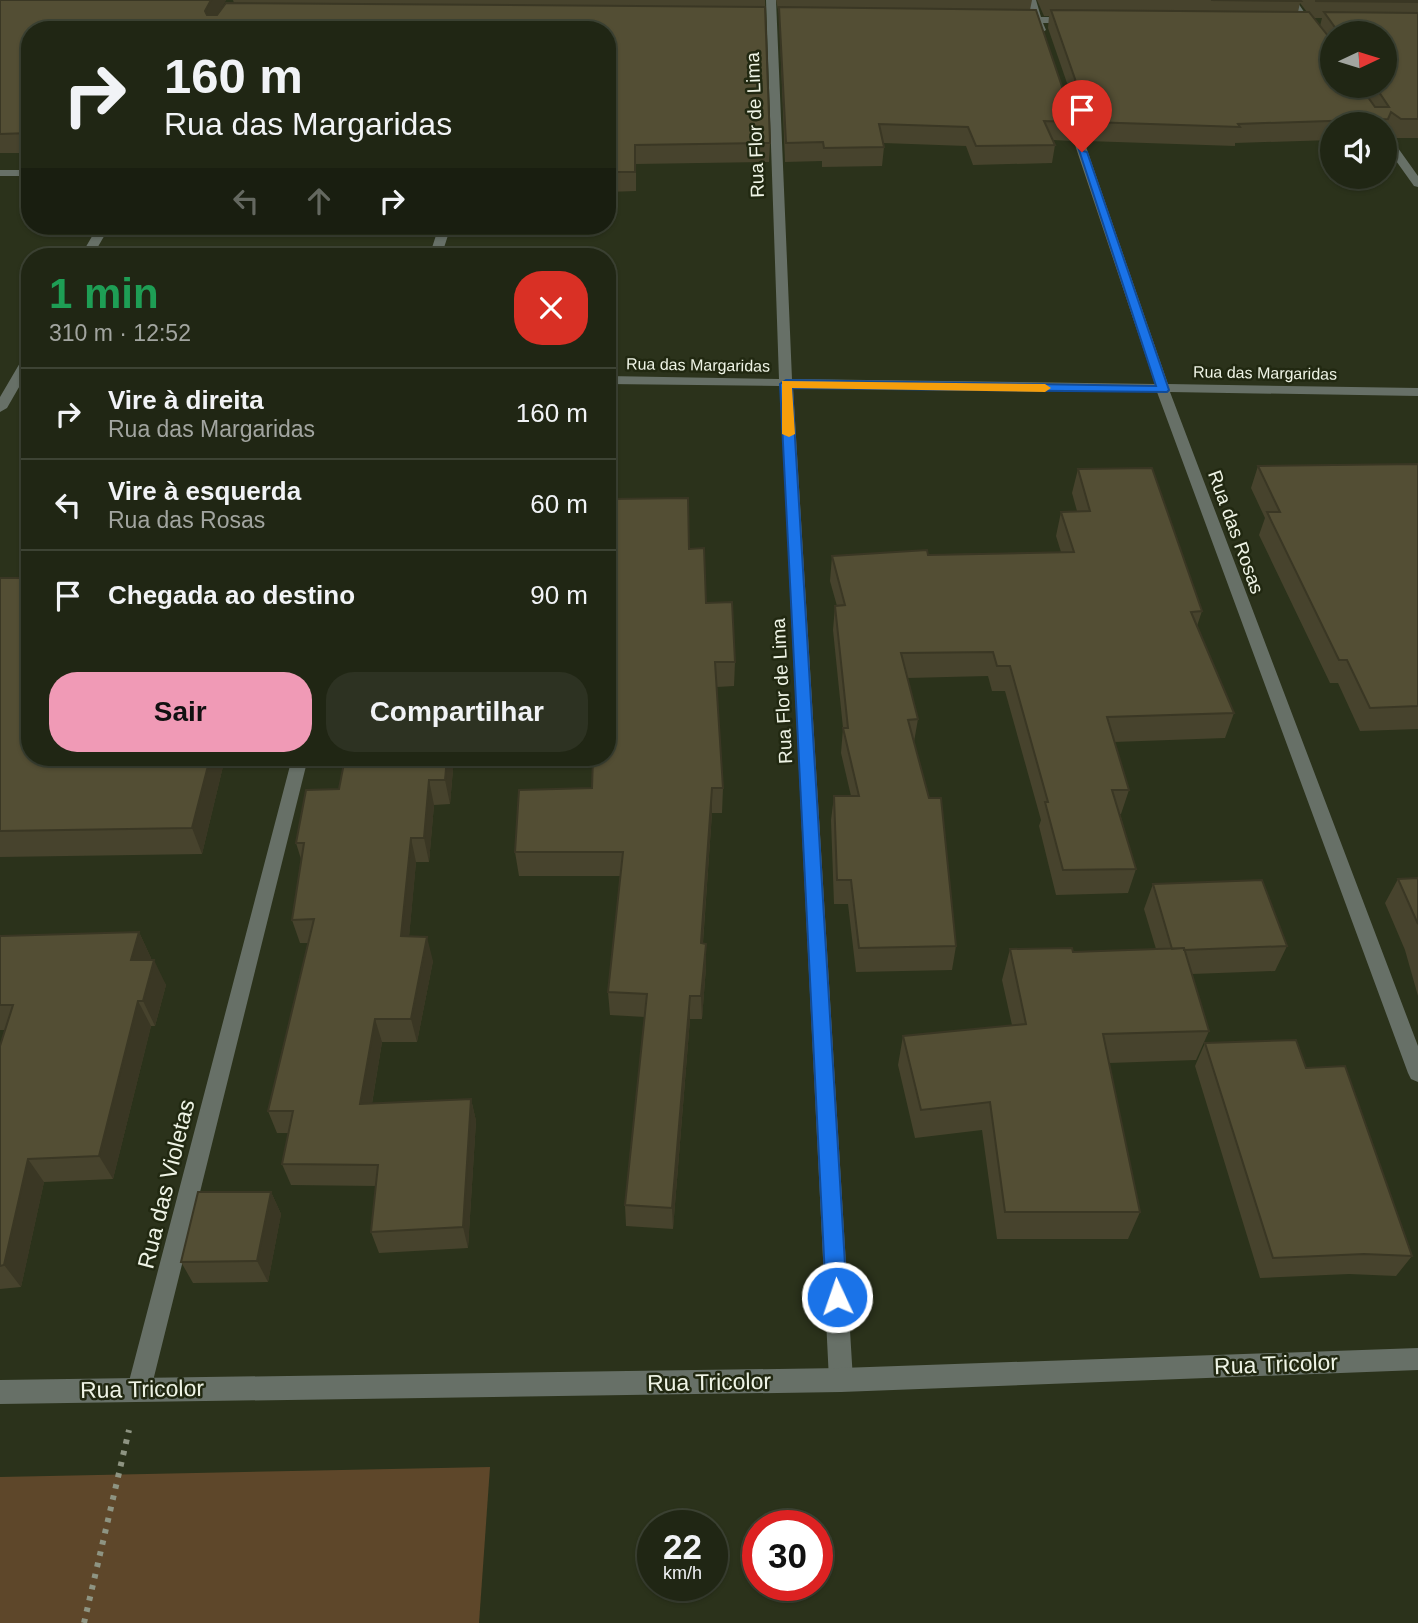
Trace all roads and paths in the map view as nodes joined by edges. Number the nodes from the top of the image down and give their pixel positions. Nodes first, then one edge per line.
1 (771, 0) edge
2 (1031, 0) edge
3 (1291, 0) edge
4 (1009, 20) edge
5 (1037, 20) junction
6 (1077, 20) edge
7 (1291, 21) edge
8 (1305, 21) junction
9 (1317, 22) edge
10 (1320, 43) edge
11 (1046, 46) edge
12 (1060, 86) edge
13 (1397, 154) edge
14 (0, 173) edge
15 (21, 173) edge
16 (1418, 184) edge
17 (21, 380) edge
18 (616, 380) edge
19 (786, 384) junction
20 (1163, 390) junction
21 (1418, 392) edge
22 (0, 408) edge
23 (298, 766) edge
24 (1418, 1073) edge
25 (1418, 1359) edge
26 (841, 1380) junction
27 (139, 1389) junction
28 (0, 1392) edge
29 (84, 1623) edge

1 - 19 street, Rua Flor de Lima
2 - 5 street
3 - 8 street
4 - 5 street
5 - 6 street
5 - 11 street
7 - 8 street
8 - 9 street
8 - 10 street
12 - 20 street, Rua das Rosas
13 - 16 street
14 - 15 street
17 - 22 street
18 - 19 street, Rua das Margaridas
19 - 20 street, Rua das Margaridas
19 - 26 street, Rua Flor de Lima
20 - 21 street, Rua das Margaridas
20 - 24 street, Rua das Rosas
23 - 27 street, Rua das Violetas
25 - 26 street, Rua Tricolor
26 - 27 street, Rua Tricolor
27 - 28 street, Rua Tricolor
27 - 29 path

